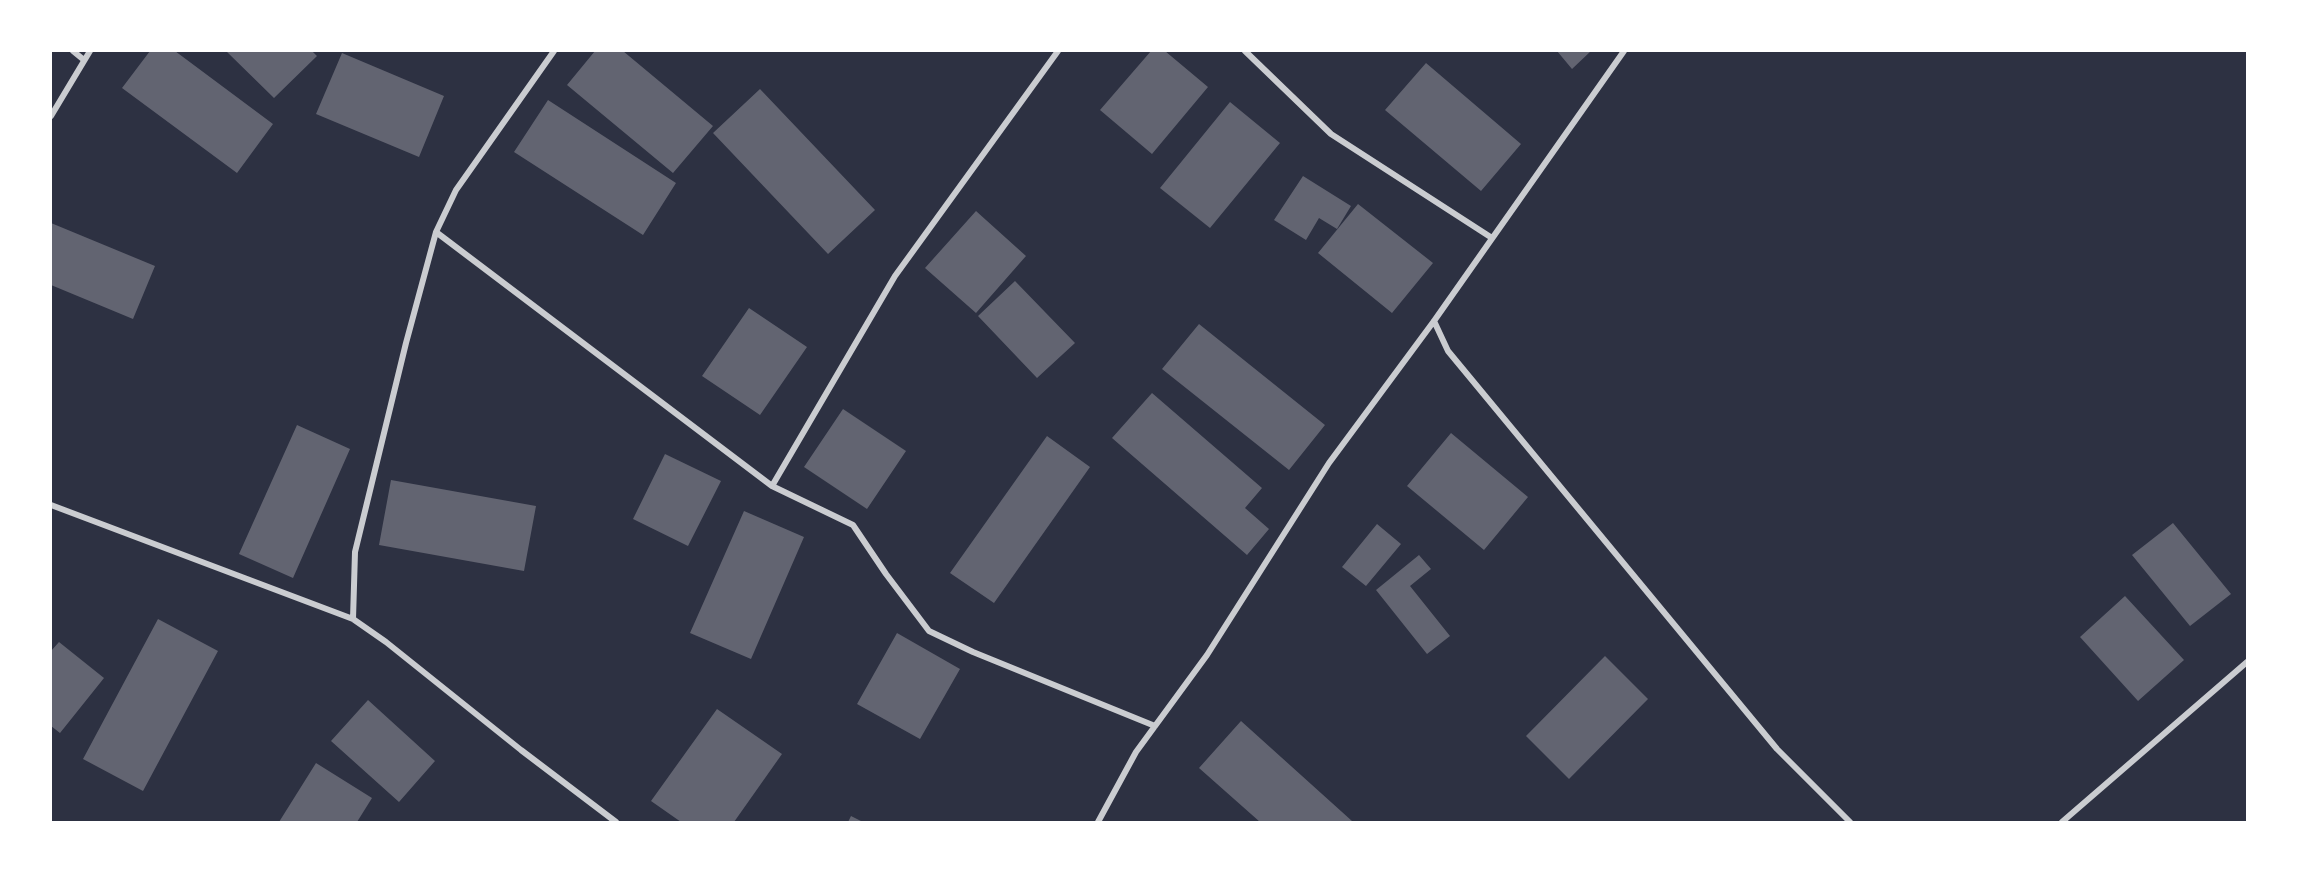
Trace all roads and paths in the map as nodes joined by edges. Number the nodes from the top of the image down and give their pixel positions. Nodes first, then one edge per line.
1 (73, 51) edge
2 (90, 51) edge
3 (554, 51) edge
4 (1058, 51) edge
5 (1245, 51) edge
6 (1624, 51) edge
7 (84, 60) junction
8 (51, 116) edge
9 (436, 232) junction
10 (1492, 238) junction
11 (1434, 321) junction
12 (772, 486) junction
13 (51, 505) edge
14 (353, 619) junction
15 (2247, 662) edge
16 (1155, 726) junction
17 (616, 822) edge
18 (1098, 822) edge
19 (1850, 822) edge
20 (2062, 822) edge

1 - 7 street
2 - 7 street
3 - 9 street
4 - 12 street
5 - 10 street
6 - 10 street
7 - 8 street
9 - 12 street
9 - 14 street
10 - 11 street
11 - 16 street
11 - 19 street
12 - 16 street
13 - 14 street
14 - 17 street
15 - 20 street
16 - 18 street

